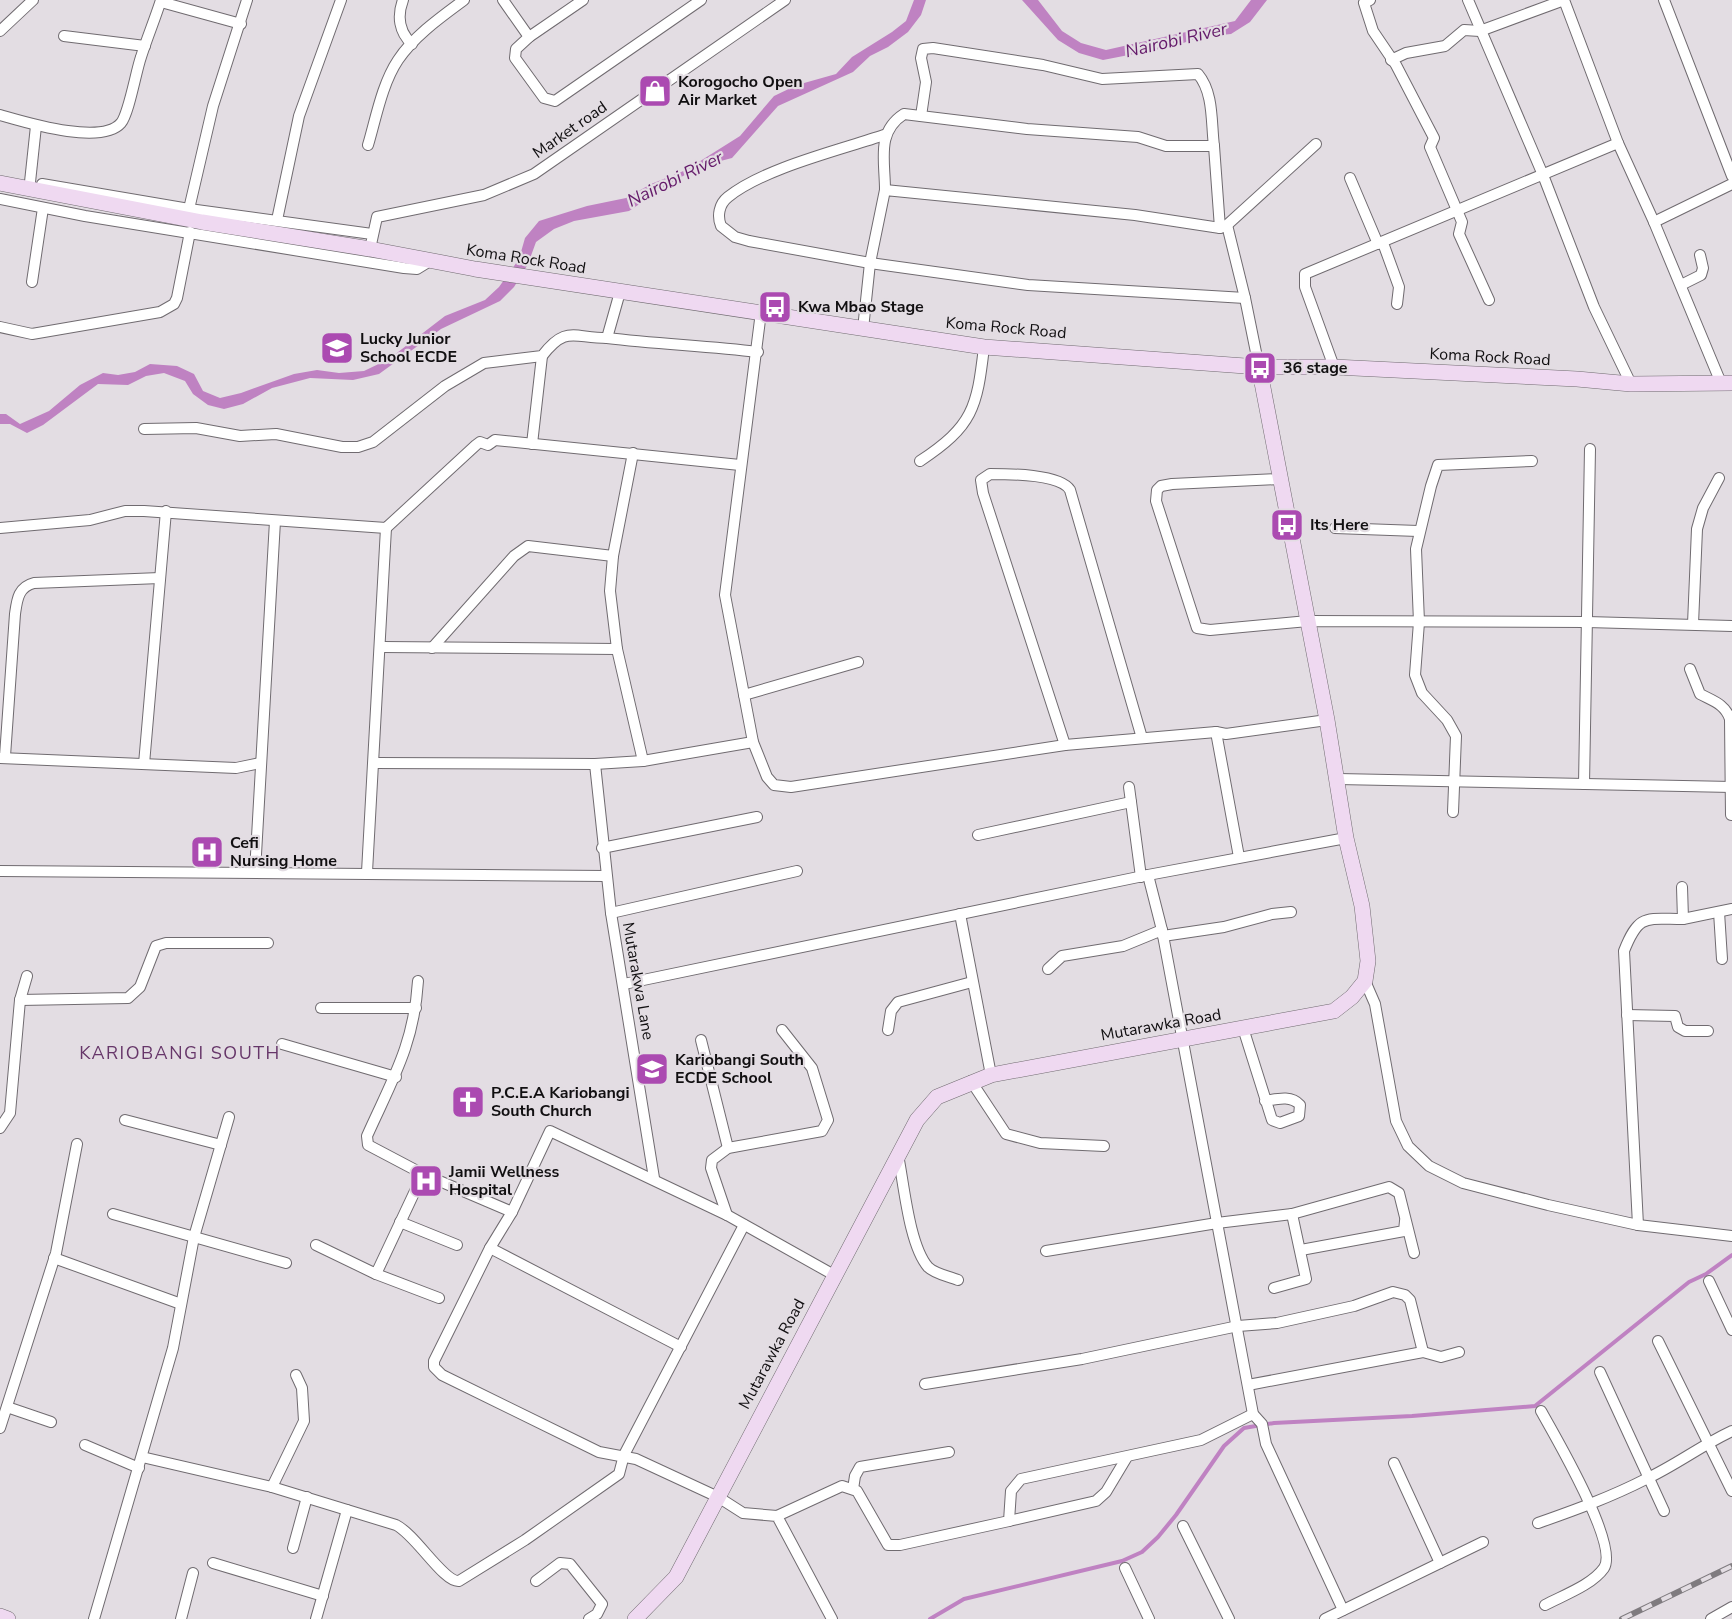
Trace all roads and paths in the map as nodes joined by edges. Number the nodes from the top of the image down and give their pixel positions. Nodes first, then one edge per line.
1 (33, 0) edge
2 (247, 0) edge
3 (341, 0) edge
4 (403, 0) edge
5 (464, 0) edge
6 (503, 0) edge
7 (583, 0) edge
8 (701, 0) edge
9 (785, 0) edge
10 (1370, 0) edge
11 (1468, 0) edge
12 (1564, 0) edge
13 (1664, 0) edge
14 (161, 1) edge
15 (241, 24) junction
16 (0, 31) edge
17 (1480, 31) junction
18 (64, 36) dead end
19 (529, 37) junction
20 (412, 44) junction
21 (145, 46) junction
22 (1392, 60) junction
23 (0, 116) edge
24 (921, 116) junction
25 (36, 126) junction
26 (884, 135) junction
27 (1618, 143) junction
28 (1316, 144) dead end
29 (368, 145) dead end
30 (1214, 146) junction
31 (1543, 175) junction
32 (0, 176) edge
33 (1732, 176) edge
34 (1350, 178) dead end
35 (30, 182) junction
36 (0, 183) edge
37 (1732, 184) edge
38 (885, 190) junction
39 (0, 199) edge
40 (43, 208) junction
41 (189, 208) junction
42 (1456, 211) junction
43 (277, 220) junction
44 (1654, 222) junction
45 (1223, 227) junction
46 (190, 232) junction
47 (371, 241) junction
48 (1380, 243) junction
49 (1700, 255) dead end
50 (430, 261) junction
51 (870, 263) junction
52 (32, 282) dead end
53 (1680, 285) junction
54 (620, 292) junction
55 (1245, 298) junction
56 (1489, 300) dead end
57 (1397, 304) dead end
58 (761, 312) junction
59 (0, 327) edge
60 (863, 328) junction
61 (607, 338) junction
62 (984, 346) junction
63 (758, 352) junction
64 (542, 356) junction
65 (1258, 367) junction
66 (1334, 367) junction
67 (1727, 383) edge
68 (1631, 384) junction
69 (144, 429) dead end
70 (532, 444) junction
71 (1590, 449) dead end
72 (633, 453) junction
73 (920, 461) dead end
74 (1532, 461) dead end
75 (740, 465) junction
76 (1719, 478) dead end
77 (1279, 479) junction
78 (166, 511) junction
79 (275, 521) junction
80 (0, 528) edge
81 (386, 528) junction
82 (1335, 528) dead end
83 (1418, 531) junction
84 (613, 556) junction
85 (160, 578) junction
86 (1308, 621) junction
87 (1419, 622) junction
88 (1587, 622) junction
89 (1693, 624) junction
90 (1732, 626) edge
91 (382, 647) junction
92 (432, 648) junction
93 (617, 649) junction
94 (858, 662) dead end
95 (1690, 669) dead end
96 (744, 695) junction
97 (1327, 720) junction
98 (1216, 732) junction
99 (1142, 738) junction
100 (753, 742) junction
101 (1065, 746) junction
102 (2, 757) edge
103 (643, 761) junction
104 (260, 763) junction
105 (375, 763) junction
106 (144, 764) junction
107 (595, 764) junction
108 (1338, 779) junction
109 (1455, 782) junction
110 (1584, 784) junction
111 (1129, 787) dead end
112 (1732, 787) edge
113 (1131, 802) junction
114 (1453, 812) dead end
115 (1731, 815) edge
116 (757, 817) dead end
117 (978, 835) dead end
118 (1346, 838) junction
119 (603, 848) junction
120 (1239, 857) junction
121 (0, 871) edge
122 (797, 871) dead end
123 (255, 872) junction
124 (367, 872) junction
125 (606, 876) junction
126 (1145, 876) junction
127 (1682, 887) dead end
128 (1732, 909) edge
129 (1291, 912) dead end
130 (1719, 912) junction
131 (611, 913) junction
132 (960, 914) junction
133 (1683, 919) junction
134 (1162, 933) junction
135 (268, 943) dead end
136 (1722, 958) dead end
137 (1048, 969) dead end
138 (27, 975) dead end
139 (418, 981) dead end
140 (1365, 981) junction
141 (972, 982) junction
142 (624, 984) junction
143 (20, 1000) junction
144 (321, 1008) dead end
145 (416, 1008) junction
146 (1627, 1015) junction
147 (1243, 1028) junction
148 (782, 1030) dead end
149 (888, 1030) dead end
150 (1708, 1031) dead end
151 (1182, 1039) junction
152 (701, 1040) dead end
153 (282, 1044) dead end
154 (991, 1075) junction
155 (396, 1077) junction
156 (971, 1082) junction
157 (1265, 1101) dead end
158 (229, 1117) dead end
159 (125, 1120) dead end
160 (0, 1128) edge
161 (77, 1144) dead end
162 (221, 1145) junction
163 (1104, 1146) dead end
164 (728, 1148) junction
165 (898, 1155) junction
166 (423, 1174) junction
167 (654, 1178) junction
168 (512, 1212) junction
169 (113, 1214) dead end
170 (1292, 1214) junction
171 (727, 1215) junction
172 (1406, 1218) junction
173 (400, 1222) junction
174 (1217, 1223) junction
175 (1638, 1224) junction
176 (744, 1225) junction
177 (1732, 1236) edge
178 (194, 1237) junction
179 (316, 1245) dead end
180 (457, 1245) dead end
181 (490, 1248) junction
182 (1302, 1250) junction
183 (1046, 1251) dead end
184 (1414, 1252) dead end
185 (54, 1257) junction
186 (286, 1263) dead end
187 (376, 1274) junction
188 (834, 1275) junction
189 (958, 1280) dead end
190 (1709, 1281) dead end
191 (1274, 1288) dead end
192 (439, 1298) dead end
193 (181, 1304) junction
194 (1238, 1326) junction
195 (1732, 1330) edge
196 (1658, 1341) dead end
197 (681, 1347) junction
198 (1423, 1352) junction
199 (1460, 1352) dead end
200 (1600, 1372) dead end
201 (296, 1375) dead end
202 (925, 1384) dead end
203 (1248, 1385) junction
204 (8, 1407) junction
205 (1541, 1411) dead end
206 (1253, 1414) junction
207 (51, 1422) dead end
208 (0, 1428) edge
209 (1732, 1431) edge
210 (1709, 1442) junction
211 (84, 1445) dead end
212 (949, 1452) dead end
213 (624, 1455) junction
214 (1126, 1457) junction
215 (141, 1463) junction
216 (1394, 1463) dead end
217 (1648, 1479) junction
218 (272, 1486) junction
219 (853, 1489) junction
220 (1732, 1491) edge
221 (307, 1497) junction
222 (718, 1497) junction
223 (1591, 1505) junction
224 (347, 1510) junction
225 (1664, 1511) dead end
226 (777, 1516) junction
227 (1009, 1521) junction
228 (1538, 1523) dead end
229 (1184, 1526) dead end
230 (1484, 1542) dead end
231 (292, 1548) dead end
232 (213, 1563) dead end
233 (1440, 1563) junction
234 (1125, 1568) dead end
235 (193, 1573) dead end
236 (536, 1581) dead end
237 (323, 1596) junction
238 (1545, 1605) dead end
239 (1732, 1607) edge
240 (1343, 1610) junction
241 (0, 1616) edge
242 (8, 1619) edge
243 (94, 1619) edge
244 (181, 1619) edge
245 (316, 1619) edge
246 (589, 1619) edge
247 (635, 1619) edge
248 (832, 1619) edge
249 (1149, 1619) edge
250 (1228, 1619) edge
251 (1325, 1619) edge
252 (1711, 1619) edge

1 - 16 street
2 - 15 street
3 - 43 street
4 - 20 street
5 - 20 street
6 - 19 street
7 - 19 street
8 - 19 street
9 - 47 street, Market road
10 - 22 street
11 - 17 street
12 - 17 street
12 - 27 street
13 - 33 street
14 - 15 street
14 - 21 street
15 - 41 street
17 - 22 street
17 - 31 street
18 - 21 street
20 - 29 street
21 - 25 street
22 - 42 street
23 - 25 street
24 - 26 street
24 - 30 street
24 - 30 street
25 - 35 street
26 - 38 street
26 - 51 street
27 - 31 street
27 - 44 street
28 - 45 street
30 - 45 street
31 - 42 street
31 - 68 street
32 - 35 street
34 - 48 street
35 - 41 street
36 - 47 main road, Koma Rock Road
37 - 44 street
38 - 45 street
38 - 51 street
39 - 40 street
40 - 46 street
40 - 52 street
41 - 43 street
42 - 48 street
42 - 56 street
43 - 47 street
44 - 53 street
45 - 55 street
46 - 50 street
46 - 59 street
47 - 50 main road, Koma Rock Road
48 - 57 street
48 - 66 street
49 - 53 street
50 - 54 main road, Koma Rock Road
51 - 55 street
51 - 60 street
53 - 67 street
54 - 58 main road, Koma Rock Road
54 - 61 street
55 - 65 street
58 - 60 main road, Koma Rock Road
58 - 63 street
60 - 62 main road, Koma Rock Road
61 - 63 street
61 - 64 street
62 - 65 main road, Koma Rock Road
62 - 73 street
63 - 75 street
64 - 69 street
64 - 70 street
65 - 66 main road, Koma Rock Road
65 - 77 main road
66 - 68 main road, Koma Rock Road
67 - 68 main road, Koma Rock Road
70 - 72 street
70 - 81 street
71 - 88 street
72 - 75 street
72 - 84 street
74 - 83 street
75 - 96 street
76 - 89 street
77 - 86 main road
77 - 86 street
78 - 79 street
78 - 80 street
78 - 85 street
79 - 81 street
79 - 104 street
81 - 91 street
82 - 83 street
83 - 87 street
84 - 92 street
84 - 93 street
85 - 102 street
85 - 106 street
86 - 87 street
86 - 97 main road
87 - 88 street
87 - 109 street
88 - 89 street
88 - 110 street
89 - 90 street
91 - 92 street
91 - 105 street
92 - 93 street
93 - 103 street
94 - 96 street
95 - 112 street
96 - 100 street
97 - 98 street
97 - 108 main road
98 - 99 street
98 - 120 street
99 - 101 street
99 - 101 street
100 - 101 street
100 - 103 street
102 - 106 street
103 - 107 street
104 - 106 street
104 - 123 street
105 - 107 street
105 - 124 street
107 - 119 street, Mutarakwa Lane
108 - 109 street
108 - 118 main road
109 - 110 street
109 - 114 street
110 - 112 street
111 - 113 street
112 - 115 street
113 - 117 street
113 - 126 street
116 - 119 street
118 - 120 street
118 - 140 main road
119 - 125 street, Mutarakwa Lane
120 - 126 street
121 - 123 street
122 - 131 street
123 - 124 street
124 - 125 street
125 - 131 street, Mutarakwa Lane
126 - 132 street
126 - 134 street
127 - 133 street
128 - 130 street
129 - 134 street
130 - 133 street
130 - 136 street
131 - 142 street, Mutarakwa Lane
132 - 141 street
132 - 142 street
133 - 146 street
134 - 137 street
134 - 151 street
135 - 143 street
138 - 143 street
139 - 145 street
140 - 147 main road, Mutarawka Road
140 - 175 street
141 - 149 street
141 - 154 street
142 - 167 street, Mutarakwa Lane
143 - 160 street
144 - 145 street
145 - 155 street
146 - 150 street
146 - 175 street
147 - 151 main road, Mutarawka Road
147 - 157 street
148 - 164 street
151 - 154 main road, Mutarawka Road
151 - 174 street
152 - 164 street
153 - 155 street
154 - 156 main road, Mutarawka Road
155 - 166 street
156 - 163 street
156 - 165 main road, Mutarawka Road
158 - 162 street
159 - 162 street
161 - 185 street
162 - 178 street
164 - 171 street
165 - 188 main road, Mutarawka Road
165 - 189 street
166 - 168 street
166 - 173 street
167 - 168 street
167 - 171 street
168 - 181 street
169 - 178 street
170 - 172 street
170 - 174 street
170 - 182 street
171 - 176 street
172 - 182 street
172 - 184 street
173 - 180 street
173 - 187 street
174 - 183 street
174 - 194 street
175 - 177 street
176 - 188 street
176 - 197 street
178 - 186 street
178 - 193 street
179 - 187 street
181 - 197 street
181 - 213 street
182 - 191 street
185 - 193 street
185 - 204 street
187 - 192 street
188 - 222 main road, Mutarawka Road
190 - 195 street
193 - 215 street
194 - 198 street
194 - 202 street
194 - 203 street
196 - 210 street
197 - 213 street
198 - 199 street
198 - 203 street
200 - 217 street
201 - 218 street
203 - 206 street
204 - 207 street
204 - 208 street
205 - 223 street
206 - 214 street
206 - 240 street
209 - 210 street
210 - 217 street
210 - 220 street
211 - 215 street
212 - 219 street
213 - 222 street
213 - 224 street
214 - 227 street
214 - 227 street
215 - 218 street
215 - 243 street
216 - 233 street
217 - 223 street
217 - 225 street
218 - 221 street
219 - 226 street
219 - 227 street
221 - 224 street
221 - 231 street
222 - 226 street
222 - 247 main road, Mutarawka Road
223 - 228 street
223 - 238 street
224 - 237 street
226 - 248 street
229 - 250 street
230 - 233 street
232 - 237 street
233 - 240 street
234 - 249 street
235 - 244 street
236 - 246 street
237 - 245 street
239 - 252 street
240 - 251 street
241 - 242 main road

